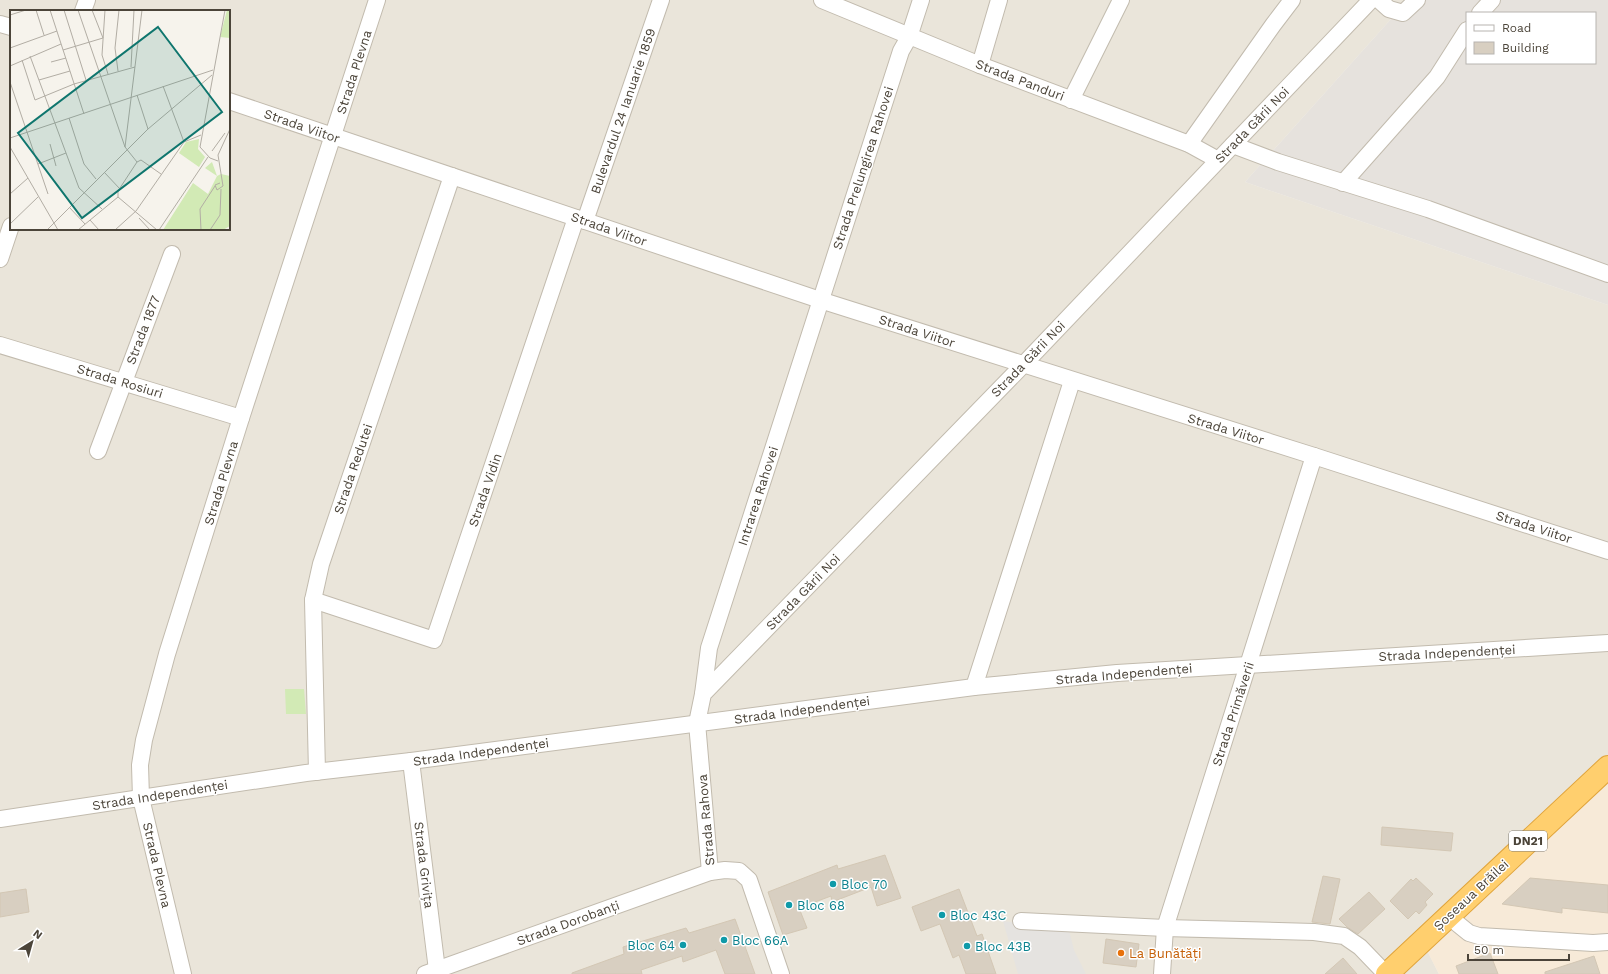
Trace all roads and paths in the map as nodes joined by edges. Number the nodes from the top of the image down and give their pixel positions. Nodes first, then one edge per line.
1 (87, 0) edge
2 (377, 0) edge
3 (661, 0) edge
4 (822, 0) edge
5 (921, 0) edge
6 (999, 0) edge
7 (1121, 0) edge
8 (1292, 0) edge
9 (1371, 0) edge
10 (1379, 0) edge
11 (1417, 0) edge
12 (1492, 0) edge
13 (83, 10) edge
14 (1481, 12) edge
15 (0, 24) edge
16 (10, 28) edge
17 (1466, 32) edge
18 (909, 37) junction
19 (980, 65) junction
20 (1071, 100) junction
21 (230, 101) edge
22 (333, 136) junction
23 (1189, 144) junction
24 (1234, 145) junction
25 (1218, 160) junction
26 (452, 176) junction
27 (1343, 183) junction
28 (581, 220) junction
29 (10, 229) edge
30 (172, 254) dead end
31 (0, 258) edge
32 (1608, 274) edge
33 (820, 300) junction
34 (0, 345) edge
35 (1023, 365) junction
36 (1072, 381) junction
37 (124, 382) junction
38 (241, 418) junction
39 (98, 451) dead end
40 (1314, 456) junction
41 (1608, 551) edge
42 (313, 600) junction
43 (1608, 643) edge
44 (1249, 664) junction
45 (974, 687) junction
46 (703, 694) junction
47 (697, 723) junction
48 (411, 761) junction
49 (1608, 767) edge
50 (317, 772) junction
51 (141, 798) junction
52 (0, 819) edge
53 (710, 872) junction
54 (1448, 916) junction
55 (1021, 921) dead end
56 (1165, 928) junction
57 (1608, 942) edge
58 (431, 972) edge
59 (184, 974) edge
60 (781, 974) edge
61 (1162, 974) edge
62 (1387, 974) edge

1 - 13 street
2 - 22 street, Strada Plevna
3 - 28 street, Bulevardul 24 Ianuarie 1859
4 - 18 street, Strada Panduri
5 - 18 street, Strada Prelungirea Rahovei
6 - 19 street
7 - 20 street
8 - 23 street
9 - 24 street, Strada Gării Noi
10 - 11 street
12 - 14 street
15 - 16 street
17 - 27 street
18 - 19 street, Strada Panduri
18 - 33 street, Strada Prelungirea Rahovei
19 - 20 street, Strada Panduri
20 - 23 street, Strada Panduri
21 - 22 street, Strada Viitor
22 - 26 street, Strada Viitor
22 - 38 street, Strada Plevna
23 - 25 street, Strada Panduri
24 - 25 street, Strada Gării Noi
24 - 27 street
25 - 35 street, Strada Gării Noi
26 - 28 street, Strada Viitor
26 - 42 street, Strada Redutei
27 - 32 street
28 - 33 street, Strada Viitor
28 - 42 street, Strada Vidin
29 - 31 street
30 - 37 street, Strada 1877
33 - 35 street, Strada Viitor
33 - 46 street, Intrarea Rahovei
34 - 37 street, Strada Rosiuri
35 - 36 street, Strada Viitor
35 - 46 street, Strada Gării Noi
36 - 40 street, Strada Viitor
36 - 45 street
37 - 38 street, Strada Rosiuri
37 - 39 street, Strada 1877
38 - 51 street, Strada Plevna
40 - 41 street, Strada Viitor
40 - 44 street, Strada Primăverii
42 - 50 street, Strada Redutei
43 - 44 street, Strada Independenței
44 - 45 street, Strada Independenței
44 - 56 street, Strada Primăverii
45 - 47 street, Strada Independenței
46 - 47 street
47 - 48 street, Strada Independenței
47 - 53 street, Strada Rahova
48 - 50 street, Strada Independenței
48 - 58 street, Strada Grivița
49 - 54 highway, Șoseaua Brăilei / DN21
50 - 51 street, Strada Independenței
51 - 52 street, Strada Independenței
51 - 59 street, Strada Plevna
53 - 58 street, Strada Dorobanți
53 - 60 street, Strada Rahova
54 - 57 street
54 - 62 highway, Șoseaua Brăilei / DN21
55 - 56 street
56 - 61 street, Strada Primăverii
56 - 62 street

